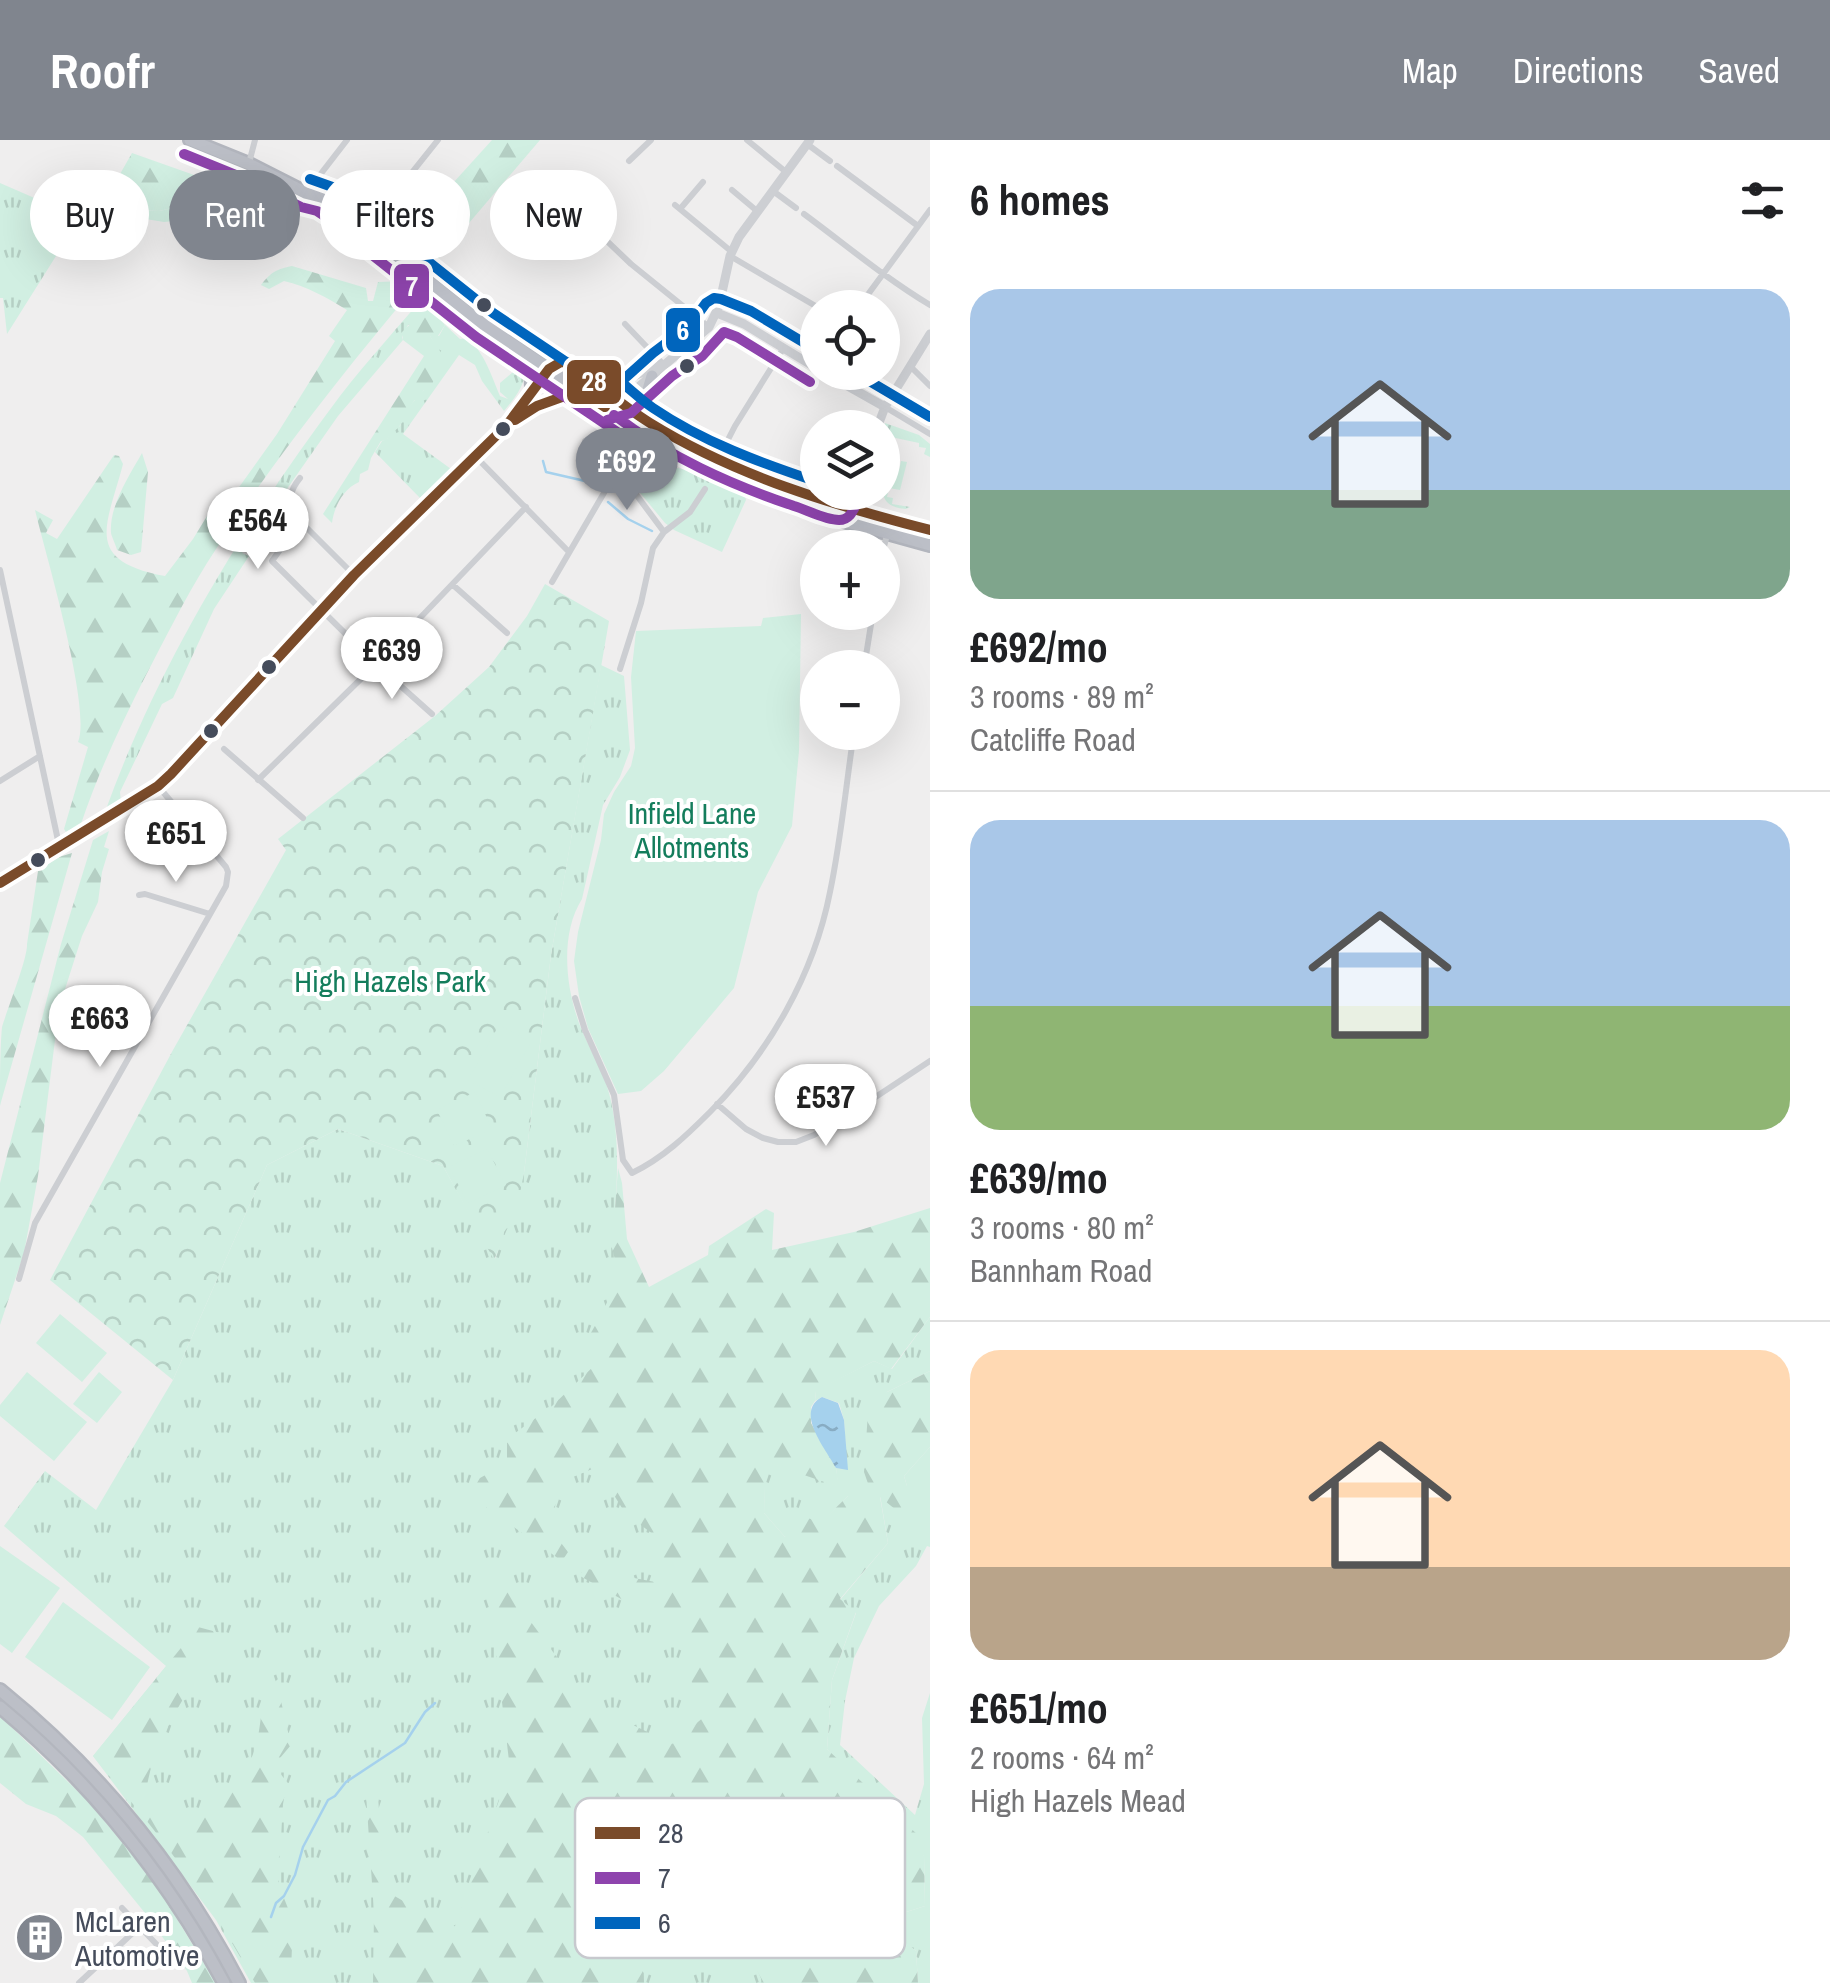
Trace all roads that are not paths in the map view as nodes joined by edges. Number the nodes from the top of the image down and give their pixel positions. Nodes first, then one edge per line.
1 (190, 140) edge
2 (255, 140) edge
3 (347, 140) edge
4 (438, 140) edge
5 (651, 140) edge
6 (747, 140) edge
7 (809, 142) edge
8 (629, 161) dead end
9 (249, 164) junction
10 (414, 170) edge
11 (786, 172) junction
12 (703, 182) dead end
13 (732, 190) dead end
14 (772, 190) junction
15 (306, 192) junction
16 (320, 197) edge
17 (796, 208) dead end
18 (930, 210) edge
19 (757, 211) junction
20 (804, 214) dead end
21 (918, 226) junction
22 (617, 251) edge
23 (731, 254) junction
24 (402, 260) edge
25 (883, 274) junction
26 (871, 290) edge
27 (800, 296) edge
28 (930, 305) edge
29 (460, 306) junction
30 (717, 313) junction
31 (625, 324) dead end
32 (710, 327) junction
33 (930, 334) edge
34 (783, 349) junction
35 (531, 356) junction
36 (800, 359) edge
37 (570, 363) junction
38 (663, 364) junction
39 (910, 365) junction
40 (549, 369) junction
41 (652, 376) junction
42 (594, 380) junction
43 (930, 387) edge
44 (578, 388) junction
45 (532, 389) junction
46 (854, 390) edge
47 (923, 394) dead end
48 (622, 401) junction
49 (546, 402) junction
50 (602, 405) junction
51 (885, 407) junction
52 (884, 410) edge
53 (641, 424) junction
54 (507, 425) junction
55 (930, 434) edge
56 (585, 440) dead end
57 (476, 457) junction
58 (624, 457) junction
59 (718, 459) junction
60 (615, 474) junction
61 (300, 478) dead end
62 (704, 489) dead end
63 (800, 491) edge
64 (526, 507) junction
65 (827, 510) edge
66 (842, 510) edge
67 (854, 510) edge
68 (860, 512) junction
69 (818, 514) junction
70 (300, 522) junction
71 (902, 523) junction
72 (868, 530) joint
73 (885, 530) edge
74 (892, 530) edge
75 (930, 530) edge
76 (664, 532) junction
77 (900, 538) edge
78 (930, 545) edge
79 (569, 552) junction
80 (0, 570) edge
81 (354, 575) junction
82 (552, 582) dead end
83 (452, 585) junction
84 (321, 610) junction
85 (508, 634) dead end
86 (376, 664) junction
87 (620, 668) dead end
88 (432, 714) dead end
89 (224, 748) dead end
90 (851, 750) edge
91 (40, 756) junction
92 (258, 780) junction
93 (0, 781) edge
94 (158, 786) junction
95 (180, 814) junction
96 (303, 818) dead end
97 (64, 842) junction
98 (153, 850) dead end
99 (0, 883) edge
100 (139, 895) dead end
101 (210, 914) junction
102 (575, 998) dead end
103 (930, 1061) edge
104 (718, 1104) junction
105 (20, 1279) dead end
106 (0, 1690) edge
107 (0, 1707) edge
108 (122, 1908) dead end
109 (138, 1927) junction
110 (160, 1948) dead end
111 (79, 1983) edge
112 (224, 1983) edge
113 (239, 1983) edge

1 - 9 highway
2 - 9 street
3 - 15 street
4 - 10 street
5 - 8 street
6 - 11 street
7 - 11 main road
7 - 21 street
9 - 15 highway
11 - 14 main road
12 - 23 street
13 - 19 street
14 - 17 street
14 - 19 main road
15 - 16 highway
18 - 21 street
19 - 23 main road
20 - 25 street
21 - 25 street
22 - 32 street
23 - 27 street
23 - 30 main road
24 - 29 highway
25 - 26 street
25 - 28 street
29 - 35 highway
29 - 37 highway
30 - 32 main road
30 - 34 main road
31 - 38 street
32 - 38 main road
33 - 39 main road
34 - 36 main road
34 - 59 street
35 - 40 highway
35 - 45 highway
37 - 40 highway
37 - 42 highway
37 - 44 highway
38 - 41 main road
38 - 42 main road
39 - 43 street
39 - 51 main road
40 - 44 highway
40 - 45 main road
41 - 48 main road
41 - 53 highway
42 - 48 highway
43 - 47 street
44 - 49 main road
44 - 50 highway
45 - 49 main road
45 - 54 main road
46 - 51 main road
48 - 50 highway
48 - 53 highway
49 - 54 main road
50 - 53 highway
51 - 52 main road
51 - 55 street
53 - 58 street
53 - 59 highway
53 - 69 highway
54 - 57 main road
56 - 58 street
57 - 64 street
57 - 81 main road
58 - 60 street
59 - 63 highway
60 - 76 street
60 - 79 street
61 - 70 street
62 - 76 street
64 - 79 street
64 - 83 street
65 - 69 highway
66 - 72 highway
67 - 68 highway
68 - 71 highway
68 - 73 highway
69 - 72 highway
70 - 81 street
70 - 84 street
71 - 74 highway
71 - 75 highway
76 - 87 street
77 - 78 highway
79 - 82 street
80 - 91 street
81 - 84 main road
83 - 85 street
83 - 86 street
84 - 86 street
84 - 94 main road
86 - 88 street
86 - 92 street
89 - 92 street
90 - 104 street
91 - 93 street
91 - 97 street
92 - 96 street
94 - 95 street
94 - 97 main road
95 - 98 street
95 - 101 street
97 - 99 main road
100 - 101 street
101 - 105 street
102 - 104 street
103 - 104 street
106 - 113 highway
107 - 112 highway
108 - 109 street
109 - 110 street
109 - 111 street

